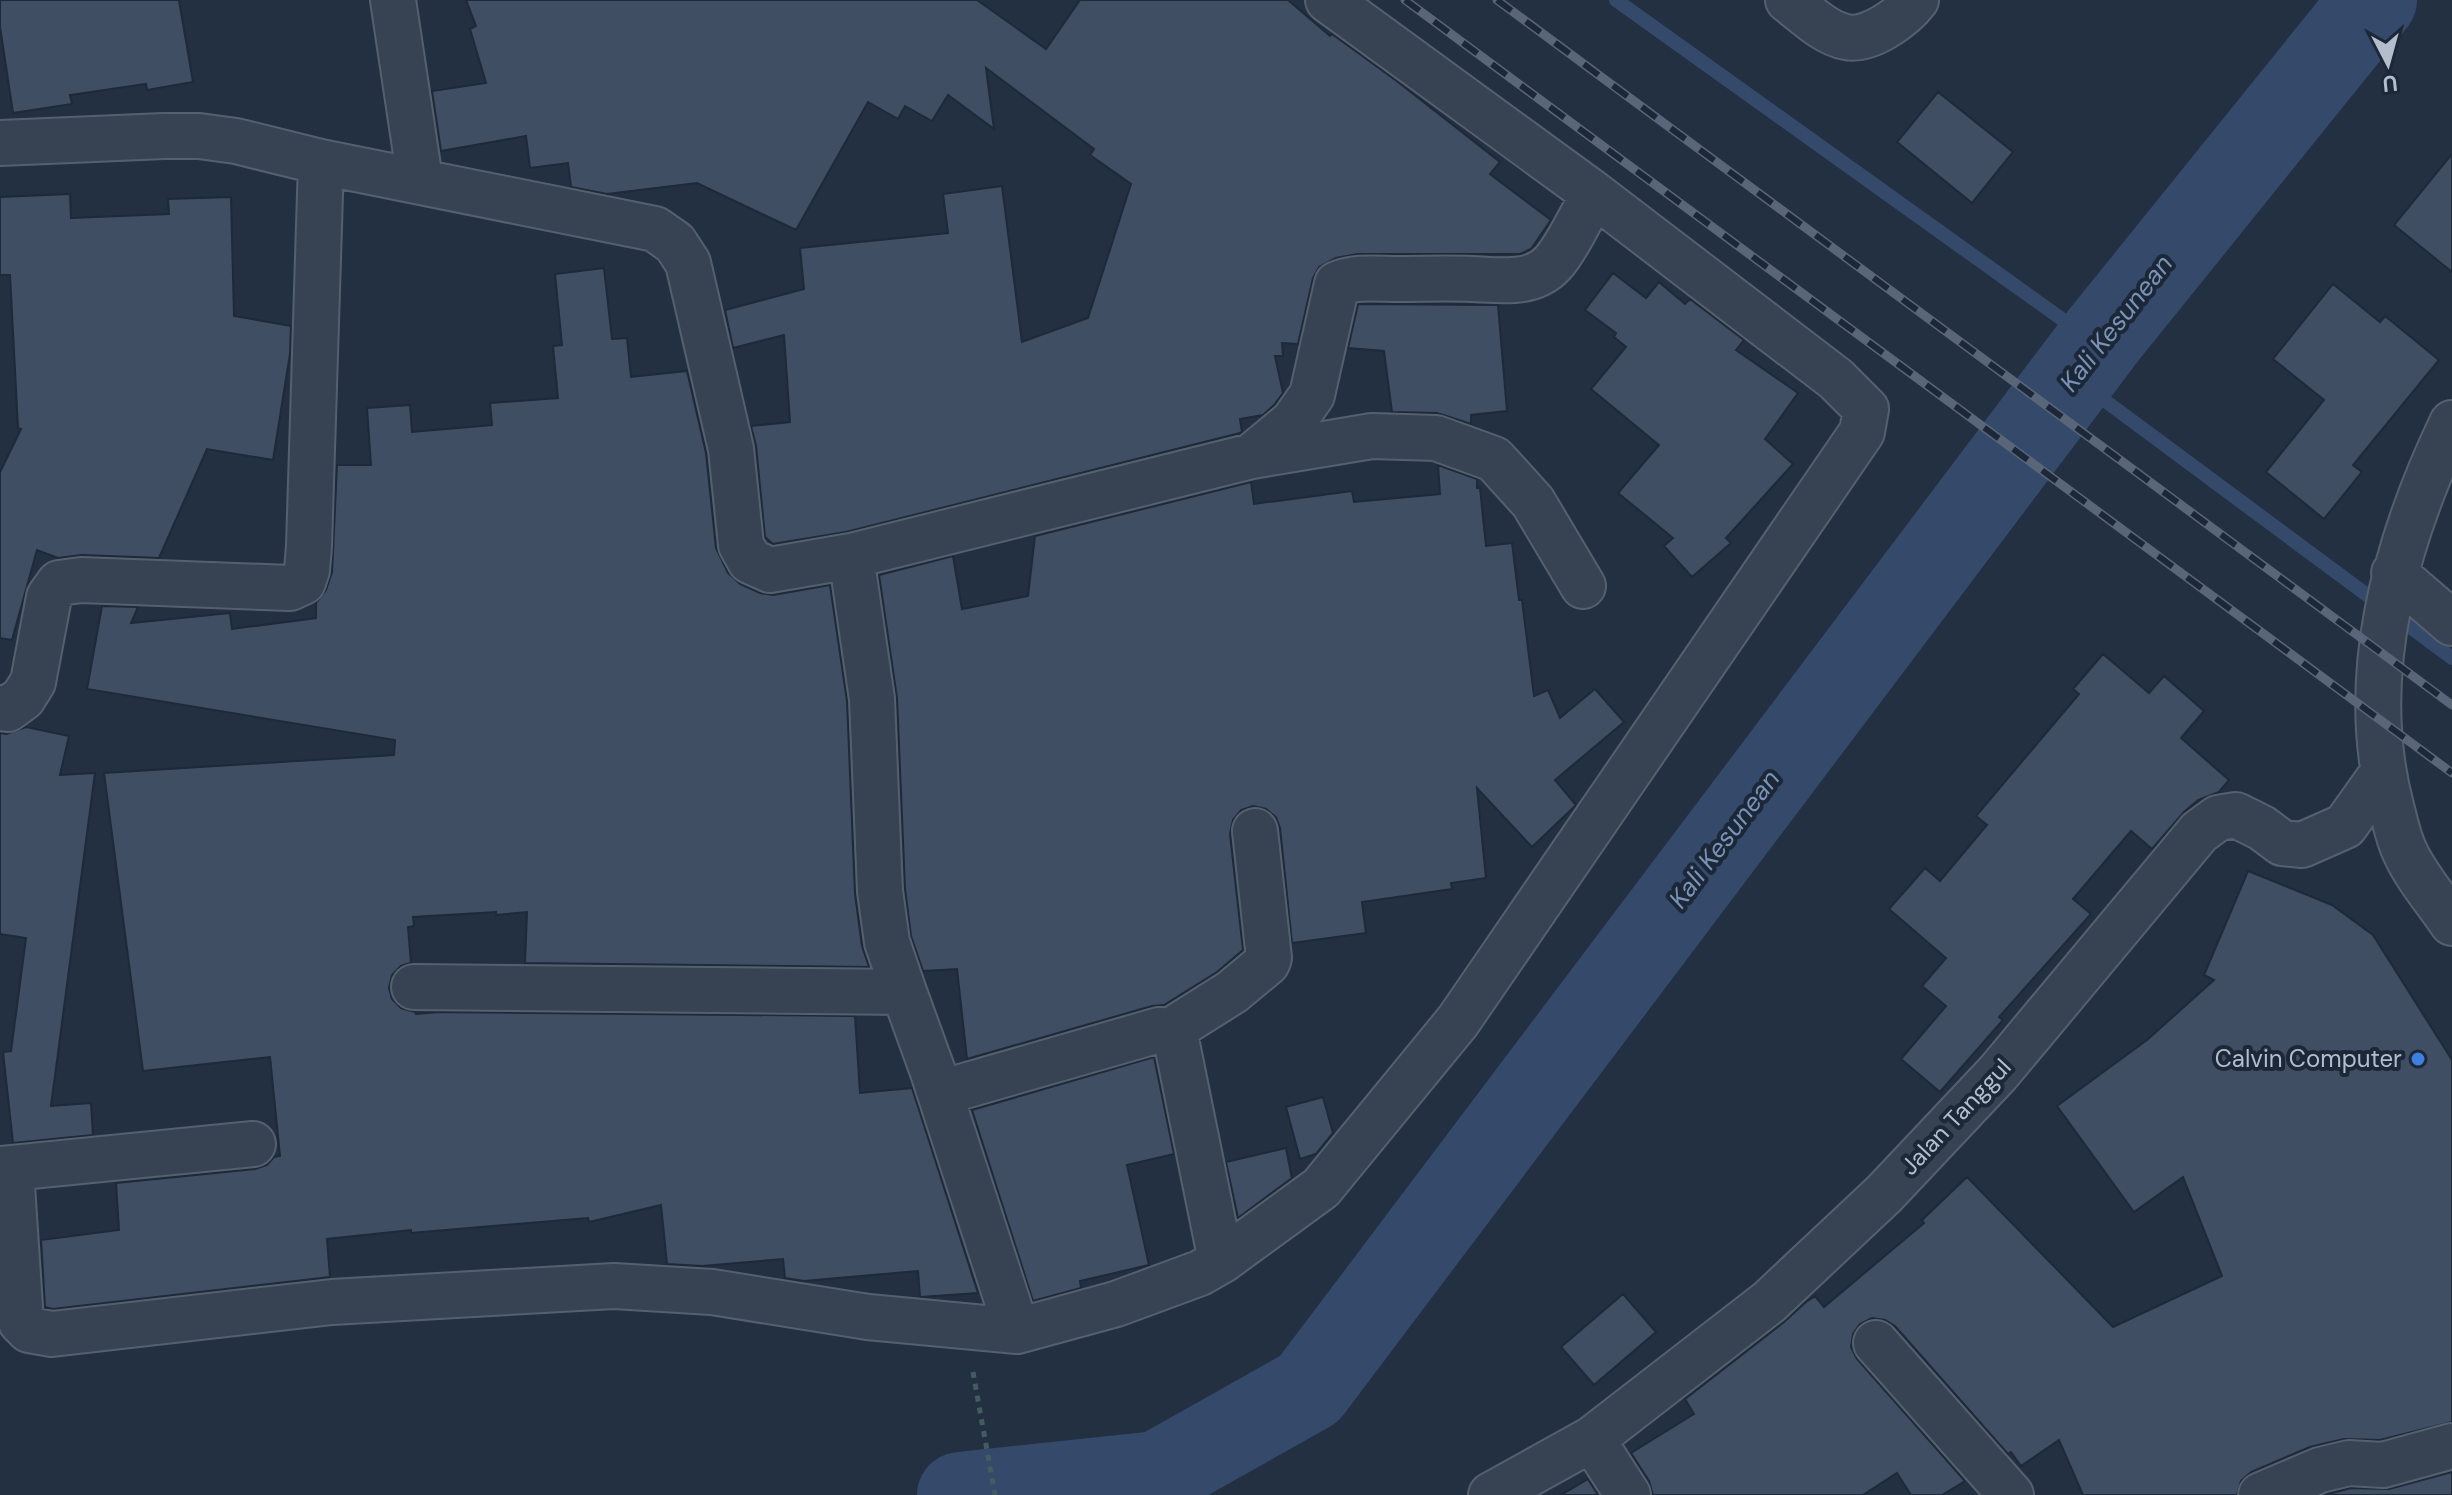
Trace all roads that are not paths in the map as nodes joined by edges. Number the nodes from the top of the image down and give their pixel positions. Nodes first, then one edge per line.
1 (393, 0) edge
2 (1328, 0) edge
3 (1788, 0) edge
4 (1916, 0) edge
5 (0, 143) edge
6 (321, 162) junction
7 (420, 180) junction
8 (1594, 194) junction
9 (2452, 423) edge
10 (1252, 456) junction
11 (851, 556) junction
12 (2393, 580) junction
13 (1583, 586) dead end
14 (2452, 623) edge
15 (0, 708) edge
16 (2382, 774) junction
17 (1255, 831) dead end
18 (2452, 923) edge
19 (414, 987) dead end
20 (904, 992) junction
21 (1170, 1031) junction
22 (940, 1093) junction
23 (253, 1144) dead end
24 (6, 1170) edge
25 (1221, 1261) junction
26 (1017, 1331) junction
27 (1876, 1343) dead end
28 (1592, 1439) junction
29 (2452, 1446) edge
30 (1491, 1495) edge
31 (1628, 1495) edge
32 (2011, 1495) edge
33 (2261, 1495) edge

1 - 7 street
2 - 8 street
3 - 4 street
5 - 6 street
6 - 7 street
6 - 15 street
7 - 11 street
8 - 10 street
8 - 25 street
9 - 12 street
10 - 11 street
10 - 13 street
11 - 20 street
12 - 14 street
12 - 16 street
16 - 18 street
16 - 28 street, Jalan Tanggul
17 - 21 street
19 - 20 street
20 - 22 street
21 - 22 street
21 - 25 street
22 - 26 street
23 - 24 street
24 - 26 street
25 - 26 street
27 - 32 street
28 - 30 street, Jalan Tanggul
28 - 31 street
29 - 33 street

